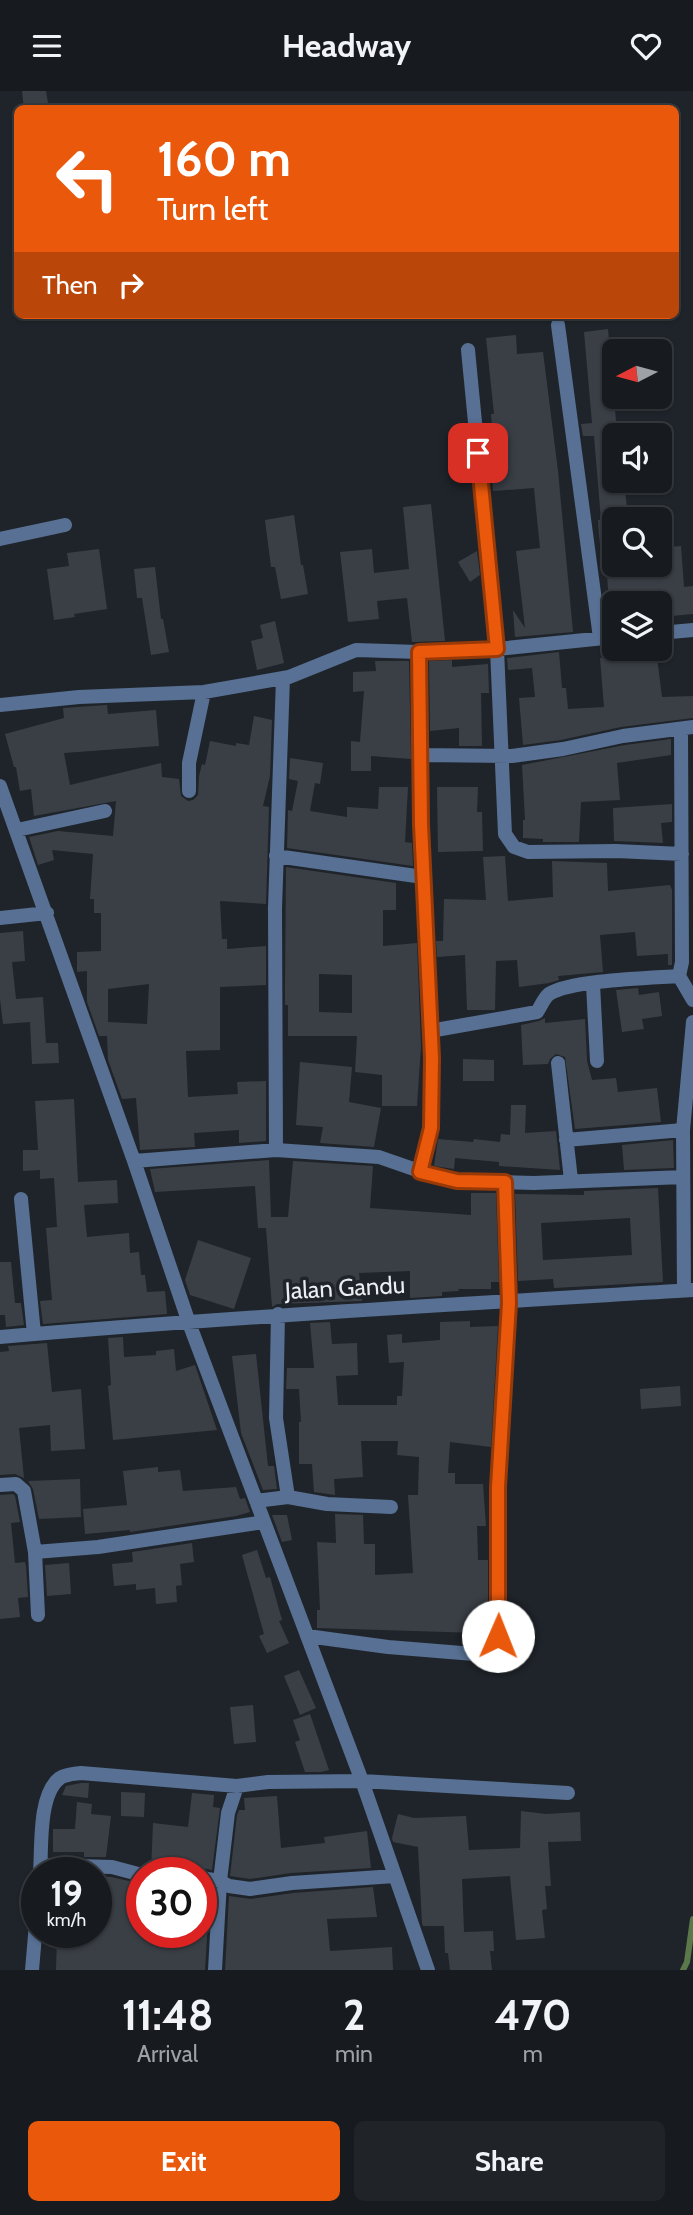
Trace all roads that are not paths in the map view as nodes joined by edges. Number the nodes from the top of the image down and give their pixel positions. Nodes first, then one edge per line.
1 (558, 325) dead end
2 (468, 350) dead end
3 (65, 526) dead end
4 (0, 539) edge
5 (602, 605) edge
6 (693, 630) edge
7 (672, 632) edge
8 (602, 638) edge
9 (497, 649) junction
10 (419, 652) junction
11 (283, 678) junction
12 (204, 692) junction
13 (0, 705) edge
14 (687, 728) edge
15 (420, 755) junction
16 (503, 756) junction
17 (0, 786) edge
18 (189, 791) dead end
19 (105, 811) dead end
20 (17, 830) junction
21 (682, 854) junction
22 (276, 856) junction
23 (423, 877) junction
24 (47, 913) junction
25 (0, 918) edge
26 (679, 977) junction
27 (593, 984) junction
28 (693, 1000) edge
29 (693, 1022) edge
30 (430, 1031) junction
31 (597, 1061) dead end
32 (558, 1063) dead end
33 (683, 1130) junction
34 (566, 1140) junction
35 (276, 1150) junction
36 (134, 1161) junction
37 (420, 1172) junction
38 (683, 1177) junction
39 (571, 1180) junction
40 (505, 1182) junction
41 (21, 1199) dead end
42 (688, 1290) edge
43 (509, 1303) junction
44 (278, 1314) junction
45 (189, 1323) junction
46 (34, 1334) junction
47 (0, 1337) edge
48 (0, 1485) edge
49 (288, 1497) junction
50 (256, 1501) junction
51 (391, 1507) dead end
52 (264, 1522) junction
53 (35, 1552) junction
54 (38, 1615) dead end
55 (307, 1636) junction
56 (362, 1781) junction
57 (237, 1786) junction
58 (568, 1793) dead end
59 (41, 1857) edge
60 (395, 1876) junction
61 (217, 1881) edge
62 (220, 1881) junction
63 (34, 1948) edge
64 (32, 1970) edge
65 (215, 1970) edge
66 (428, 1970) edge

1 - 5 street
2 - 9 street
3 - 4 street
6 - 7 street
8 - 9 street
9 - 10 street
9 - 16 street
10 - 11 street
10 - 15 street
11 - 12 street
11 - 22 street
12 - 13 street
12 - 18 street
14 - 16 street
14 - 21 street
15 - 16 street
15 - 23 street
16 - 21 street
17 - 20 street
19 - 20 street
20 - 24 street
21 - 26 street
22 - 23 street
22 - 35 street
23 - 30 street
24 - 25 street
24 - 36 street
26 - 27 street
26 - 28 street
27 - 30 street
27 - 31 street
29 - 33 street
30 - 37 street
32 - 34 street
33 - 34 street
33 - 38 street
34 - 39 street
35 - 36 street
35 - 37 street
36 - 45 street
37 - 40 street
38 - 39 street
38 - 42 street
39 - 40 street
40 - 43 street
41 - 46 street
42 - 43 street, Jalan Gandu
43 - 44 street, Jalan Gandu
43 - 55 street
44 - 45 street, Jalan Gandu
44 - 49 street
45 - 46 street, Jalan Gandu
45 - 50 street
46 - 47 street, Jalan Gandu
48 - 53 street
49 - 50 street
49 - 51 street
50 - 52 street
52 - 53 street
52 - 55 street
53 - 54 street
55 - 56 street
56 - 57 street
56 - 58 street
56 - 60 street
57 - 59 street
57 - 62 street
60 - 62 street
60 - 66 street
61 - 62 street
62 - 65 street
63 - 64 street

